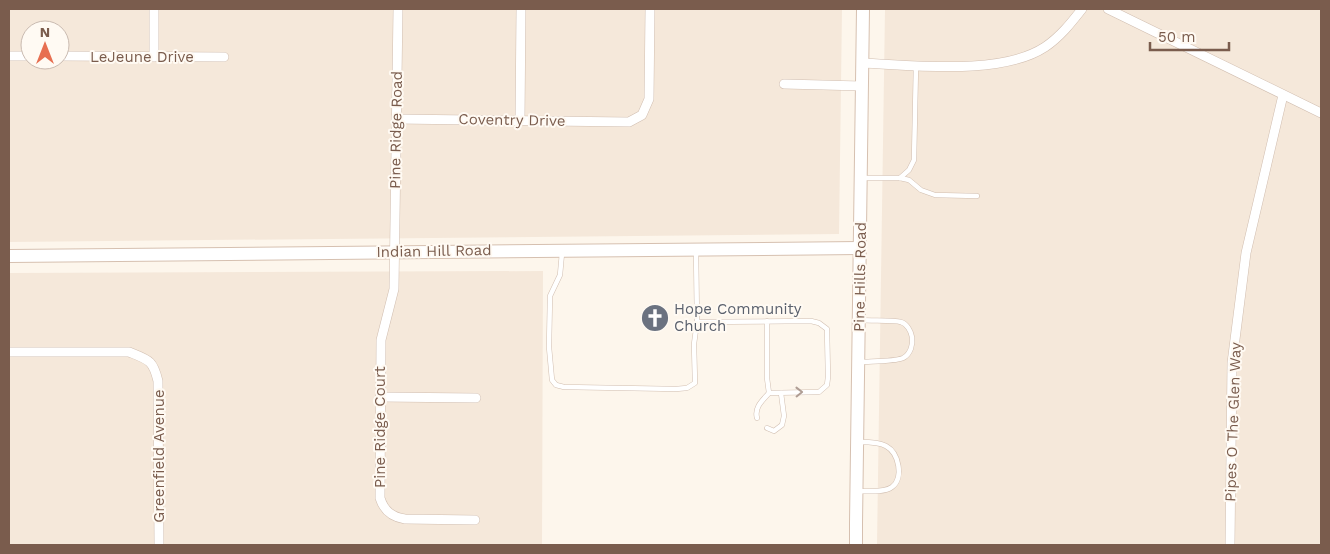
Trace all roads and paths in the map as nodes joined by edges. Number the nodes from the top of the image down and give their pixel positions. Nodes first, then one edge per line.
1 (154, 9) edge
2 (398, 9) edge
3 (521, 9) edge
4 (650, 9) edge
5 (863, 9) edge
6 (1082, 9) edge
7 (1108, 9) edge
8 (70, 56) edge
9 (154, 57) junction
10 (224, 57) dead end
11 (862, 63) junction
12 (916, 66) junction
13 (784, 84) dead end
14 (862, 86) junction
15 (1284, 95) junction
16 (1321, 113) edge
17 (396, 119) junction
18 (520, 120) junction
19 (861, 178) junction
20 (900, 178) junction
21 (977, 196) dead end
22 (860, 248) junction
23 (696, 249) junction
24 (562, 250) junction
25 (395, 252) junction
26 (9, 256) edge
27 (859, 320) junction
28 (767, 321) junction
29 (697, 322) junction
30 (9, 352) edge
31 (858, 362) junction
32 (769, 393) junction
33 (780, 393) junction
34 (380, 398) junction
35 (476, 398) dead end
36 (757, 418) dead end
37 (767, 428) dead end
38 (857, 441) junction
39 (856, 491) junction
40 (475, 520) dead end
41 (159, 545) edge
42 (856, 545) edge
43 (1230, 545) edge

1 - 9 street
2 - 17 street, Pine Ridge Road
3 - 18 street
4 - 18 street, Coventry Drive
5 - 11 street, Pine Hills Road
6 - 12 street
7 - 15 street
8 - 9 street, LeJeune Drive
9 - 10 street, LeJeune Drive
11 - 12 street
11 - 14 street, Pine Hills Road
12 - 20 lane
13 - 14 street
14 - 19 street, Pine Hills Road
15 - 16 street
15 - 43 street, Pipes O The Glen Way
17 - 18 street, Coventry Drive
17 - 25 street, Pine Ridge Road
19 - 20 lane
19 - 22 street, Pine Hills Road
20 - 21 lane
22 - 23 street, Indian Hill Road
22 - 27 street, Pine Hills Road
23 - 24 street, Indian Hill Road
23 - 29 lane
24 - 25 street, Indian Hill Road
24 - 29 lane
25 - 26 street, Indian Hill Road
25 - 34 street, Pine Ridge Court
27 - 31 street, Pine Hills Road
27 - 31 lane
28 - 29 lane
28 - 32 lane
33 -> 28 lane
30 - 41 street, Greenfield Avenue
31 - 38 street, Pine Hills Road
32 - 33 lane
32 - 36 lane
33 - 37 lane
34 - 35 street
34 - 40 street, Pine Ridge Court
38 - 39 street, Pine Hills Road
38 - 39 lane
39 - 42 street, Pine Hills Road

